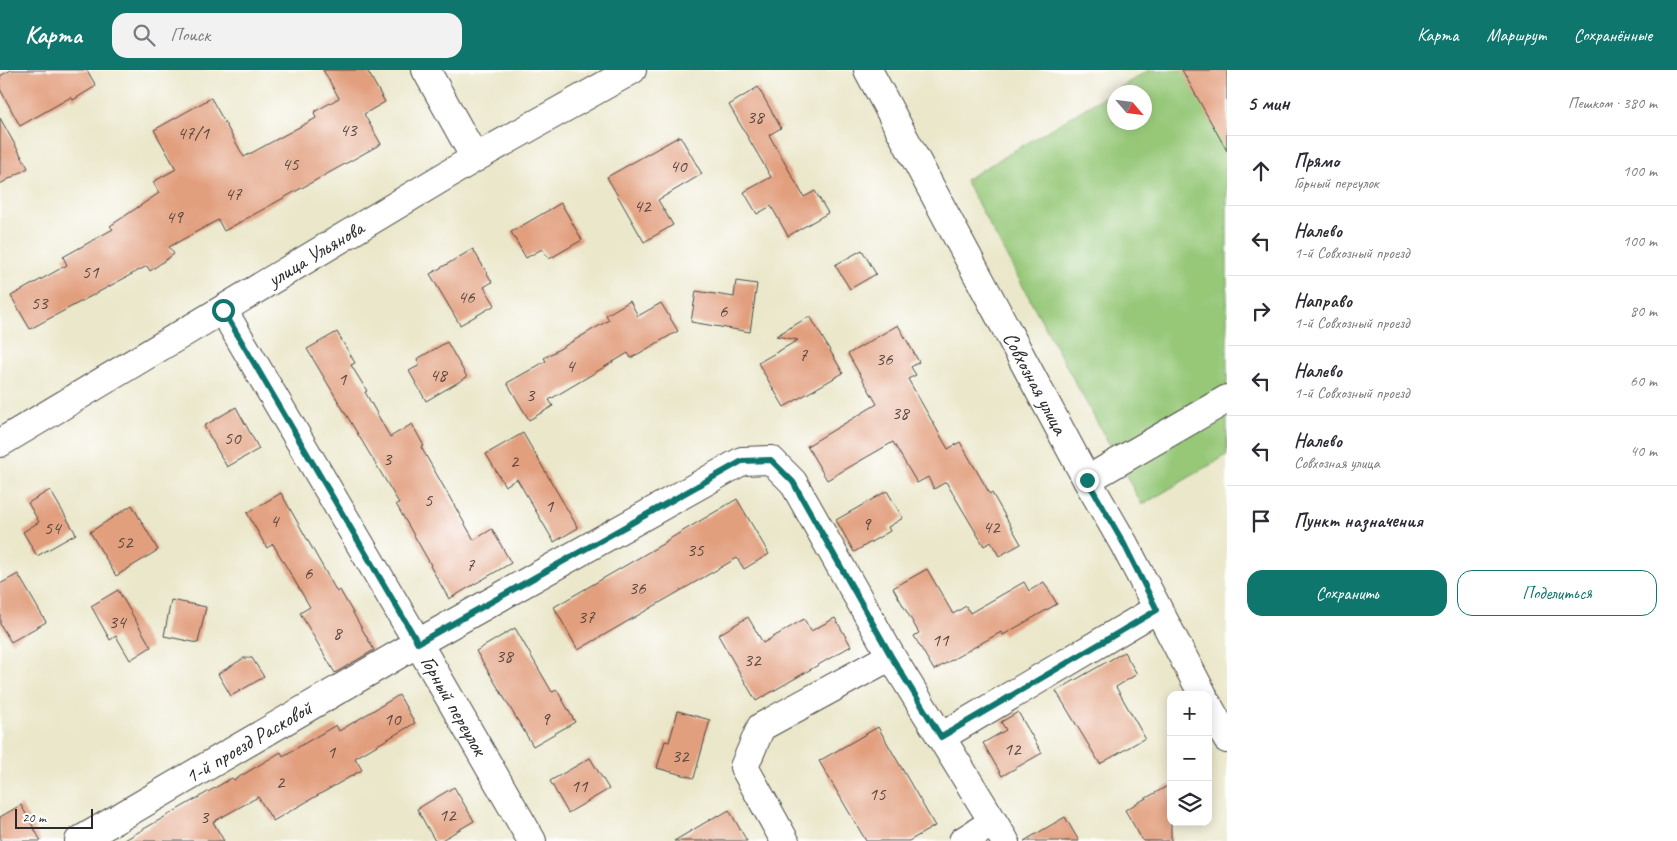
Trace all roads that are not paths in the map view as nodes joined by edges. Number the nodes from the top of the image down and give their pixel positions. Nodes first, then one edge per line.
1 (426, 70) edge
2 (632, 70) edge
3 (868, 70) edge
4 (476, 158) junction
5 (223, 310) junction
6 (1227, 399) edge
7 (0, 443) edge
8 (1087, 480) junction
9 (1157, 610) junction
10 (418, 643) junction
11 (891, 656) junction
12 (1201, 691) edge
13 (1212, 712) edge
14 (941, 737) junction
15 (1227, 739) edge
16 (999, 832) edge
17 (79, 841) edge
18 (532, 841) edge
19 (785, 841) edge
20 (963, 841) edge

1 - 4 street
2 - 4 street, улица Ульянова
3 - 8 street, Совхозная улица
4 - 5 street, улица Ульянова
5 - 7 street, улица Ульянова
5 - 10 street, Горный переулок
6 - 8 street
8 - 9 street, Совхозная улица
9 - 12 street, Совхозная улица
9 - 14 street
10 - 11 street, 1-й проезд Расковой
10 - 17 street, 1-й проезд Расковой
10 - 18 street, Горный переулок
11 - 14 street, 1-й проезд Расковой
11 - 19 street
13 - 15 street
14 - 16 street, 1-й проезд Расковой
16 - 20 street

